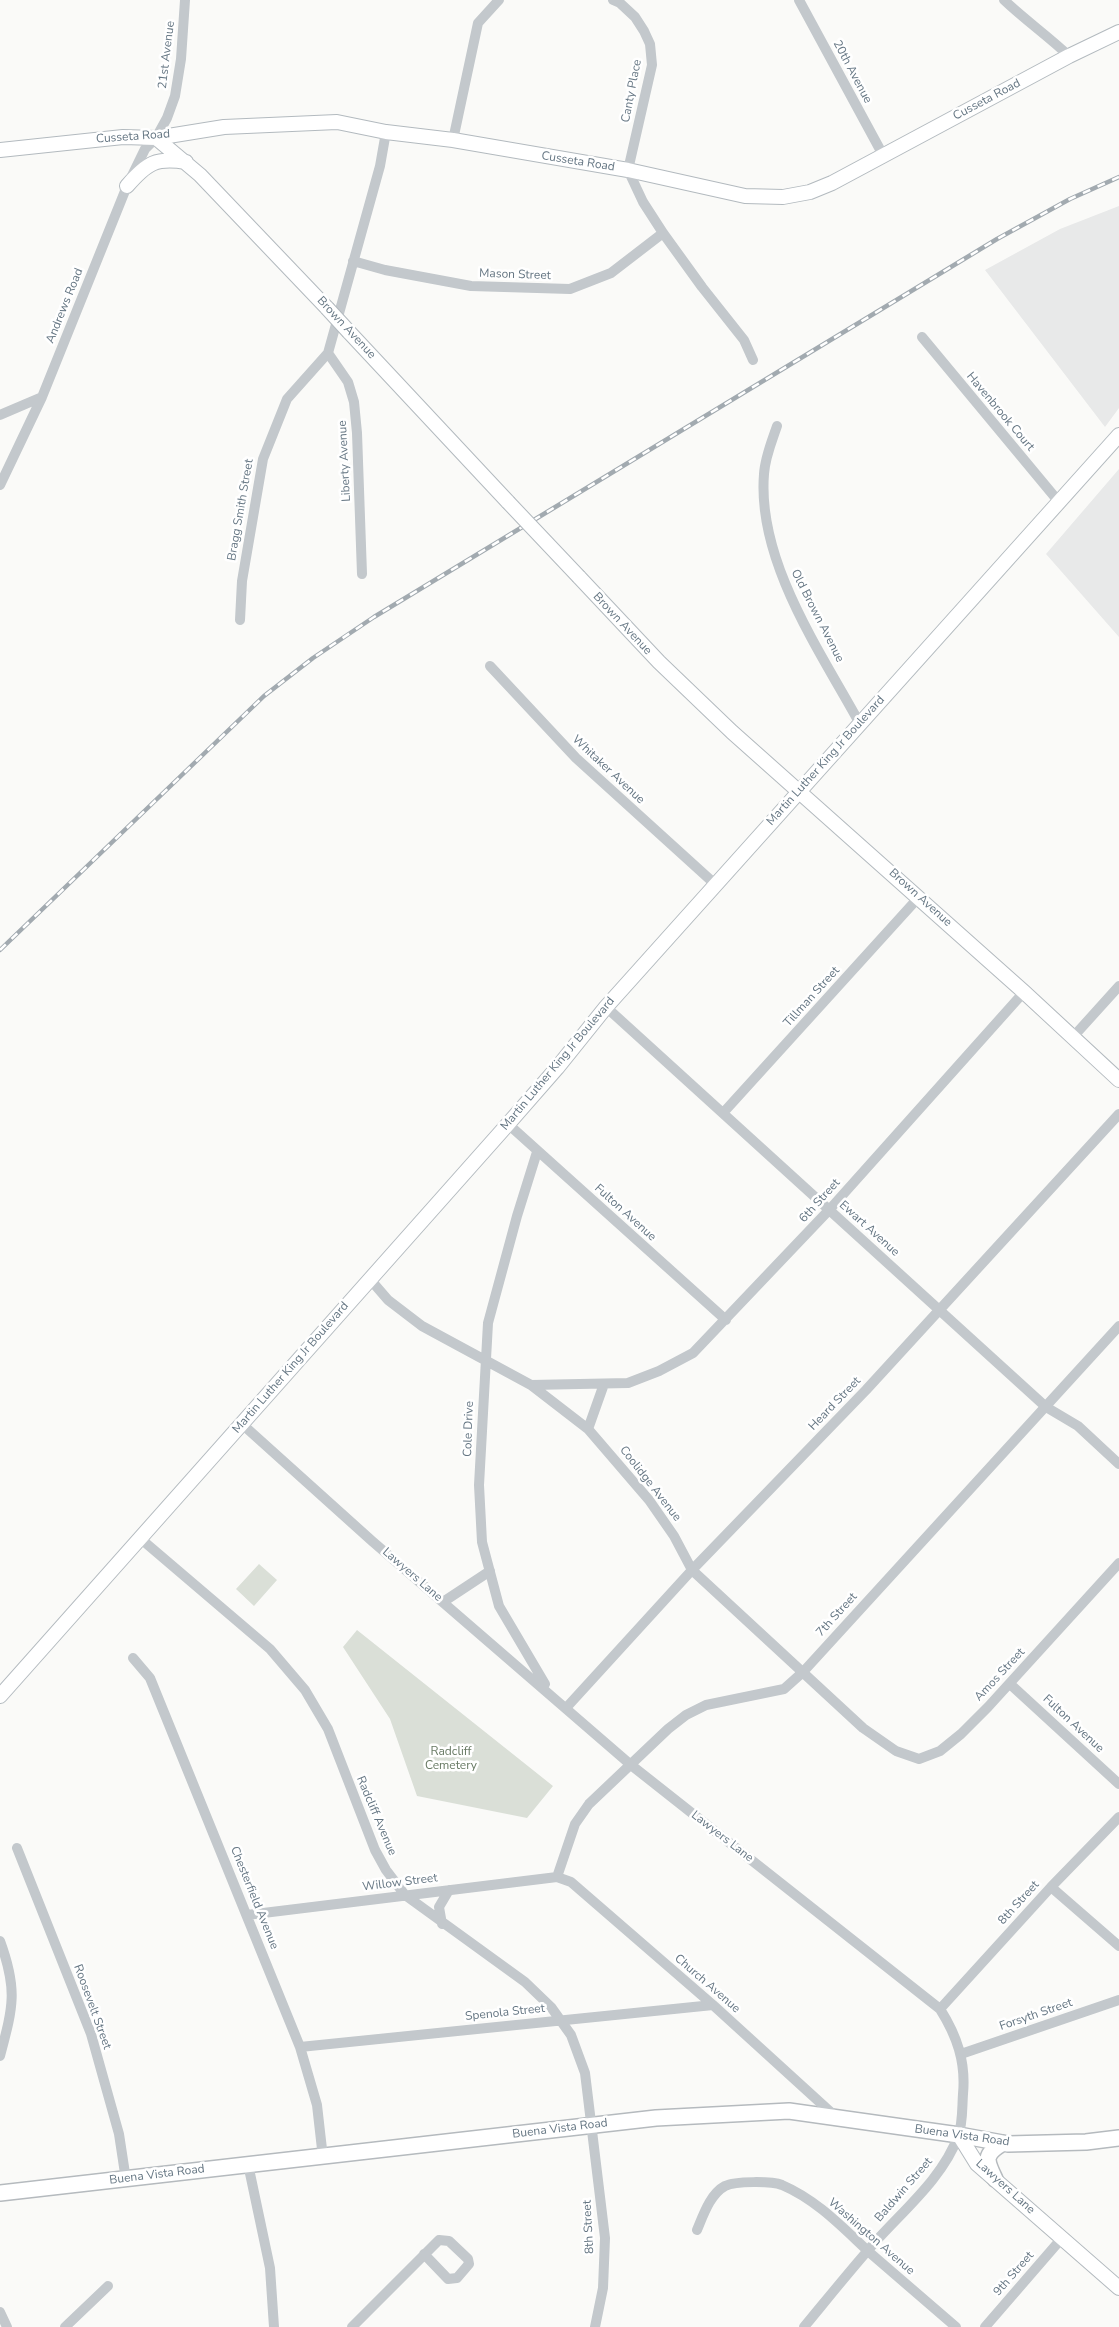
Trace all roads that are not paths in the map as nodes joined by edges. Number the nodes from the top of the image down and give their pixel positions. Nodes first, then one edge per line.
1 (185, 0) edge
2 (499, 0) edge
3 (613, 0) edge
4 (799, 0) edge
5 (1004, 0) edge
6 (1119, 32) edge
7 (1069, 56) junction
8 (386, 132) junction
9 (156, 138) junction
10 (453, 140) junction
11 (0, 150) edge
12 (883, 155) junction
13 (186, 162) junction
14 (628, 170) junction
15 (127, 186) junction
16 (663, 233) junction
17 (353, 261) junction
18 (922, 337) dead end
19 (328, 353) junction
20 (753, 360) dead end
21 (42, 397) junction
22 (0, 415) edge
23 (777, 426) dead end
24 (1119, 436) edge
25 (0, 485) edge
26 (1059, 502) junction
27 (362, 574) dead end
28 (240, 620) dead end
29 (490, 666) dead end
30 (860, 724) junction
31 (798, 792) junction
32 (716, 885) junction
33 (919, 897) junction
34 (1119, 986) edge
35 (1024, 992) junction
36 (606, 1007) junction
37 (1073, 1037) junction
38 (1119, 1080) edge
39 (723, 1114) junction
40 (1119, 1114) edge
41 (508, 1124) junction
42 (537, 1152) junction
43 (830, 1210) junction
44 (369, 1278) junction
45 (941, 1310) junction
46 (726, 1320) junction
47 (1119, 1326) edge
48 (484, 1361) junction
49 (604, 1384) junction
50 (531, 1385) junction
51 (1046, 1407) junction
52 (242, 1424) junction
53 (588, 1429) junction
54 (1119, 1464) edge
55 (141, 1540) junction
56 (1119, 1563) edge
57 (692, 1570) junction
58 (490, 1571) junction
59 (443, 1602) junction
60 (133, 1658) dead end
61 (803, 1672) junction
62 (1010, 1684) junction
63 (1, 1695) edge
64 (553, 1696) junction
65 (566, 1708) junction
66 (881, 1740) joint
67 (631, 1765) junction
68 (1119, 1784) edge
69 (1119, 1817) edge
70 (17, 1848) dead end
71 (556, 1876) junction
72 (1051, 1887) junction
73 (449, 1890) junction
74 (405, 1895) junction
75 (248, 1915) junction
76 (442, 1924) junction
77 (0, 1941) edge
78 (1119, 1946) edge
79 (1119, 2000) edge
80 (712, 2005) junction
81 (940, 2009) junction
82 (561, 2020) junction
83 (300, 2047) junction
84 (961, 2054) junction
85 (0, 2056) edge
86 (837, 2118) junction
87 (592, 2126) junction
88 (959, 2135) junction
89 (1119, 2138) edge
90 (1003, 2143) junction
91 (323, 2158) junction
92 (248, 2164) junction
93 (995, 2179) junction
94 (126, 2180) junction
95 (0, 2193) edge
96 (696, 2230) dead end
97 (1062, 2238) junction
98 (868, 2251) junction
99 (424, 2254) dead end
100 (108, 2286) dead end
101 (1119, 2288) edge
102 (0, 2312) edge
103 (7, 2327) edge
104 (65, 2327) edge
105 (274, 2327) edge
106 (352, 2327) edge
107 (595, 2327) edge
108 (804, 2327) edge
109 (956, 2327) edge
110 (985, 2327) edge

1 - 9 street, 21st Avenue
2 - 10 street
3 - 14 street, Canty Place
4 - 12 street, 20th Avenue
5 - 7 street
6 - 7 street, Cusseta Road
7 - 12 street, Cusseta Road
8 - 9 street, Cusseta Road
8 - 10 street, Cusseta Road
8 - 17 street, Bragg Smith Street
9 - 11 street, Cusseta Road
9 - 13 street, Brown Avenue
9 - 15 street, Andrews Road
10 - 14 street, Cusseta Road
12 - 14 street, Cusseta Road
13 - 15 street
13 - 31 street, Brown Avenue, bridge
14 - 16 street
15 - 21 street, Andrews Road
16 - 17 street, Mason Street
16 - 20 street
17 - 19 street, Bragg Smith Street
18 - 26 street, Havenbrook Court
19 - 27 street, Liberty Avenue
19 - 28 street, Bragg Smith Street
21 - 22 street
21 - 25 street, Andrews Road
23 - 30 street, Old Brown Avenue
24 - 26 street, Martin Luther King Jr Boulevard
26 - 30 street, Martin Luther King Jr Boulevard
29 - 32 street, Whitaker Avenue
30 - 31 street, Martin Luther King Jr Boulevard
31 - 32 street, Martin Luther King Jr Boulevard
31 - 33 street, Brown Avenue
32 - 36 street, Martin Luther King Jr Boulevard
33 - 35 street, Brown Avenue
33 - 39 street, Tillman Street
34 - 37 street
35 - 37 street, Brown Avenue
35 - 43 street, 6th Street
36 - 39 street, Ewart Avenue
36 - 41 street, Martin Luther King Jr Boulevard
37 - 38 street, Brown Avenue
39 - 43 street, Ewart Avenue
40 - 45 street, Heard Street
41 - 42 street, Fulton Avenue
41 - 44 street, Martin Luther King Jr Boulevard
42 - 46 street, Fulton Avenue
42 - 48 street, Cole Drive
43 - 45 street, Ewart Avenue
43 - 46 street, 6th Street
44 - 48 street, Coolidge Avenue
44 - 52 street, Martin Luther King Jr Boulevard
45 - 51 street, Ewart Avenue
45 - 57 street, Heard Street
46 - 49 street, 6th Street
47 - 51 street, 7th Street
48 - 50 street, Coolidge Avenue
48 - 58 street, Cole Drive
49 - 50 street, 6th Street
49 - 53 street
50 - 53 street, Coolidge Avenue
51 - 54 street, Ewart Avenue
51 - 61 street, 7th Street
52 - 55 street, Martin Luther King Jr Boulevard
52 - 59 street, Lawyers Lane
53 - 57 street, Coolidge Avenue
55 - 63 street, Martin Luther King Jr Boulevard
55 - 74 street, Radcliff Avenue
56 - 62 street, Amos Street
57 - 61 street, Coolidge Avenue
57 - 65 street, Heard Street
58 - 59 street
58 - 64 street, Cole Drive
59 - 64 street, Lawyers Lane
60 - 75 street, Chesterfield Avenue
61 - 66 street, Coolidge Avenue
61 - 67 street, 7th Street
62 - 66 street, Amos Street
62 - 68 street, Fulton Avenue
64 - 65 street, Lawyers Lane
65 - 67 street, Lawyers Lane
67 - 71 street, 7th Street
67 - 81 street, Lawyers Lane
69 - 72 street, 8th Street
70 - 94 street, Roosevelt Street
71 - 73 street, Willow Street
71 - 80 street, Church Avenue
72 - 78 street
72 - 81 street, 8th Street
73 - 74 street, Willow Street
73 - 76 street
74 - 75 street, Willow Street
74 - 76 street, Radcliff Avenue
75 - 83 street, Chesterfield Avenue
76 - 82 street, Radcliff Avenue
77 - 85 street
79 - 84 street, Forsyth Street
80 - 82 street, Spenola Street
80 - 86 street, Church Avenue
81 - 84 street, Lawyers Lane
82 - 83 street, Spenola Street
82 - 87 street, Radcliff Avenue
83 - 91 street, Chesterfield Avenue
84 - 88 street, Lawyers Lane
86 - 87 main road, Buena Vista Road
86 - 88 main road, Buena Vista Road
87 - 91 main road, Buena Vista Road
87 - 107 street, 8th Street
88 - 90 main road, Buena Vista Road
88 - 93 street, Lawyers Lane
88 - 98 street, Baldwin Street
89 - 90 main road, Buena Vista Road
90 - 93 main road
91 - 92 main road, Buena Vista Road
92 - 94 main road, Buena Vista Road
92 - 105 street
93 - 97 street, Lawyers Lane
94 - 95 main road, Buena Vista Road
96 - 98 street, Washington Avenue
97 - 101 street, Lawyers Lane
97 - 110 street, 9th Street
98 - 108 street, Baldwin Street
98 - 109 street, Washington Avenue
99 - 106 street
100 - 104 street
102 - 103 street

